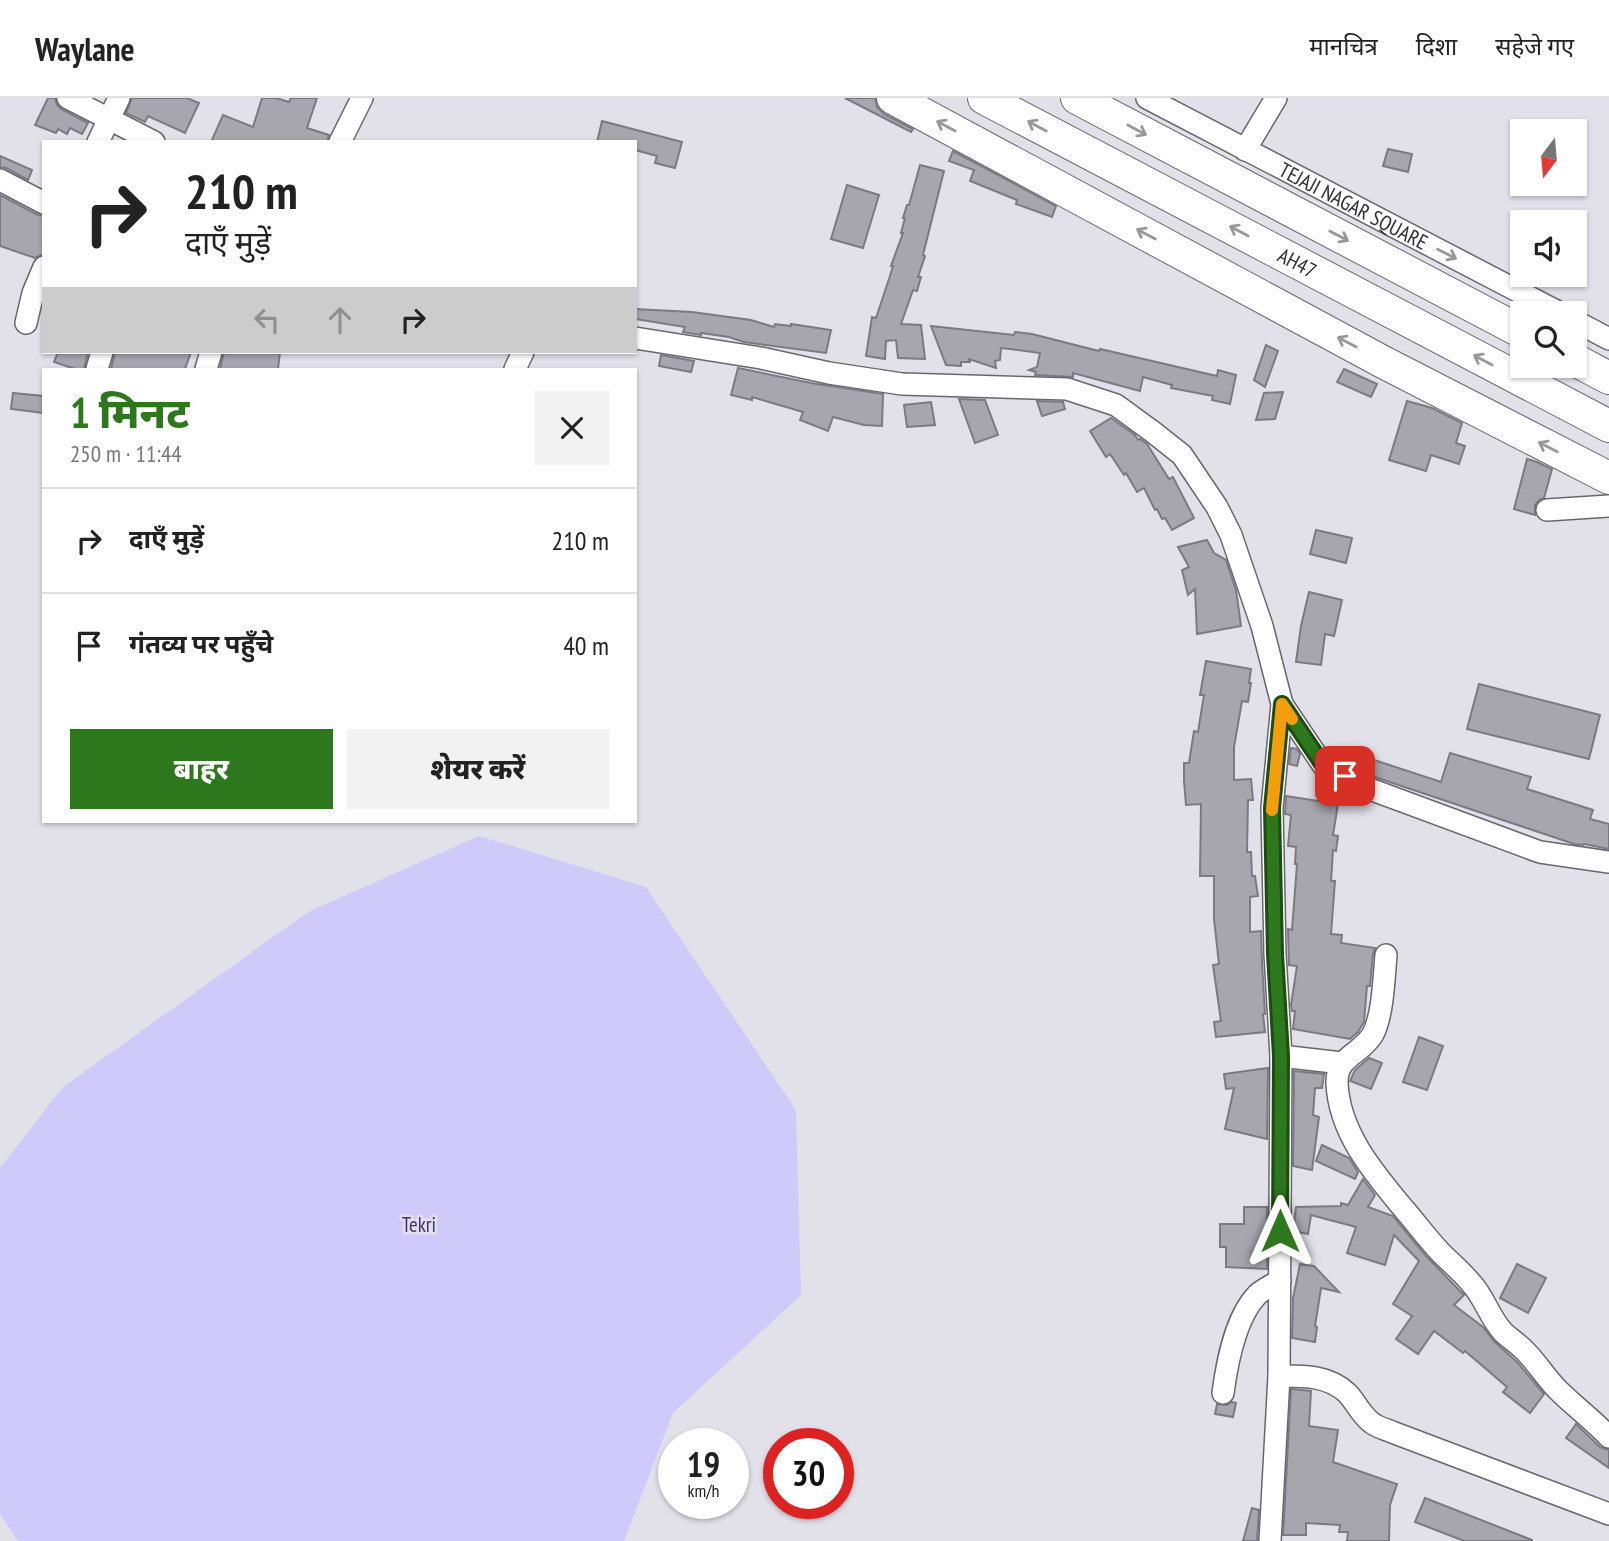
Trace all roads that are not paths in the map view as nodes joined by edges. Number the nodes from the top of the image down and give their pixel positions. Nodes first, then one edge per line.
1 (68, 98) edge
2 (119, 98) edge
3 (362, 98) edge
4 (893, 98) edge
5 (984, 98) edge
6 (1077, 98) edge
7 (1147, 98) edge
8 (1276, 98) edge
9 (109, 118) junction
10 (99, 140) edge
11 (150, 140) edge
12 (341, 140) edge
13 (1245, 150) junction
14 (0, 180) edge
15 (42, 202) edge
16 (42, 272) edge
17 (1537, 301) edge
18 (26, 323) dead end
19 (1510, 326) edge
20 (1587, 327) edge
21 (637, 338) edge
22 (1609, 339) edge
23 (1587, 366) edge
24 (1609, 377) edge
25 (1609, 426) edge
26 (1609, 478) edge
27 (1609, 506) edge
28 (1547, 510) dead end
29 (1282, 704) junction
30 (1609, 862) edge
31 (1386, 955) dead end
32 (1281, 1056) junction
33 (1342, 1063) junction
34 (1280, 1280) junction
35 (1279, 1376) junction
36 (1223, 1393) dead end
37 (1609, 1437) edge
38 (1609, 1514) edge
39 (1270, 1541) edge

1 - 9 street
2 - 9 street
3 - 12 street
26 -> 4 highway
25 -> 5 highway, AH47
6 -> 19 highway, AH47
7 - 13 street, TEJAJI NAGAR SQUARE
8 - 13 street
9 - 10 street
9 - 11 street
13 -> 17 street, TEJAJI NAGAR SQUARE
14 - 15 street
16 - 18 street
20 - 22 street
21 - 29 street
23 - 24 highway
27 - 28 street
29 - 30 street
29 - 32 street
31 - 33 street
32 - 33 street
32 - 34 street
33 - 37 street
34 - 35 street
34 - 36 street
35 - 38 street
35 - 39 street

